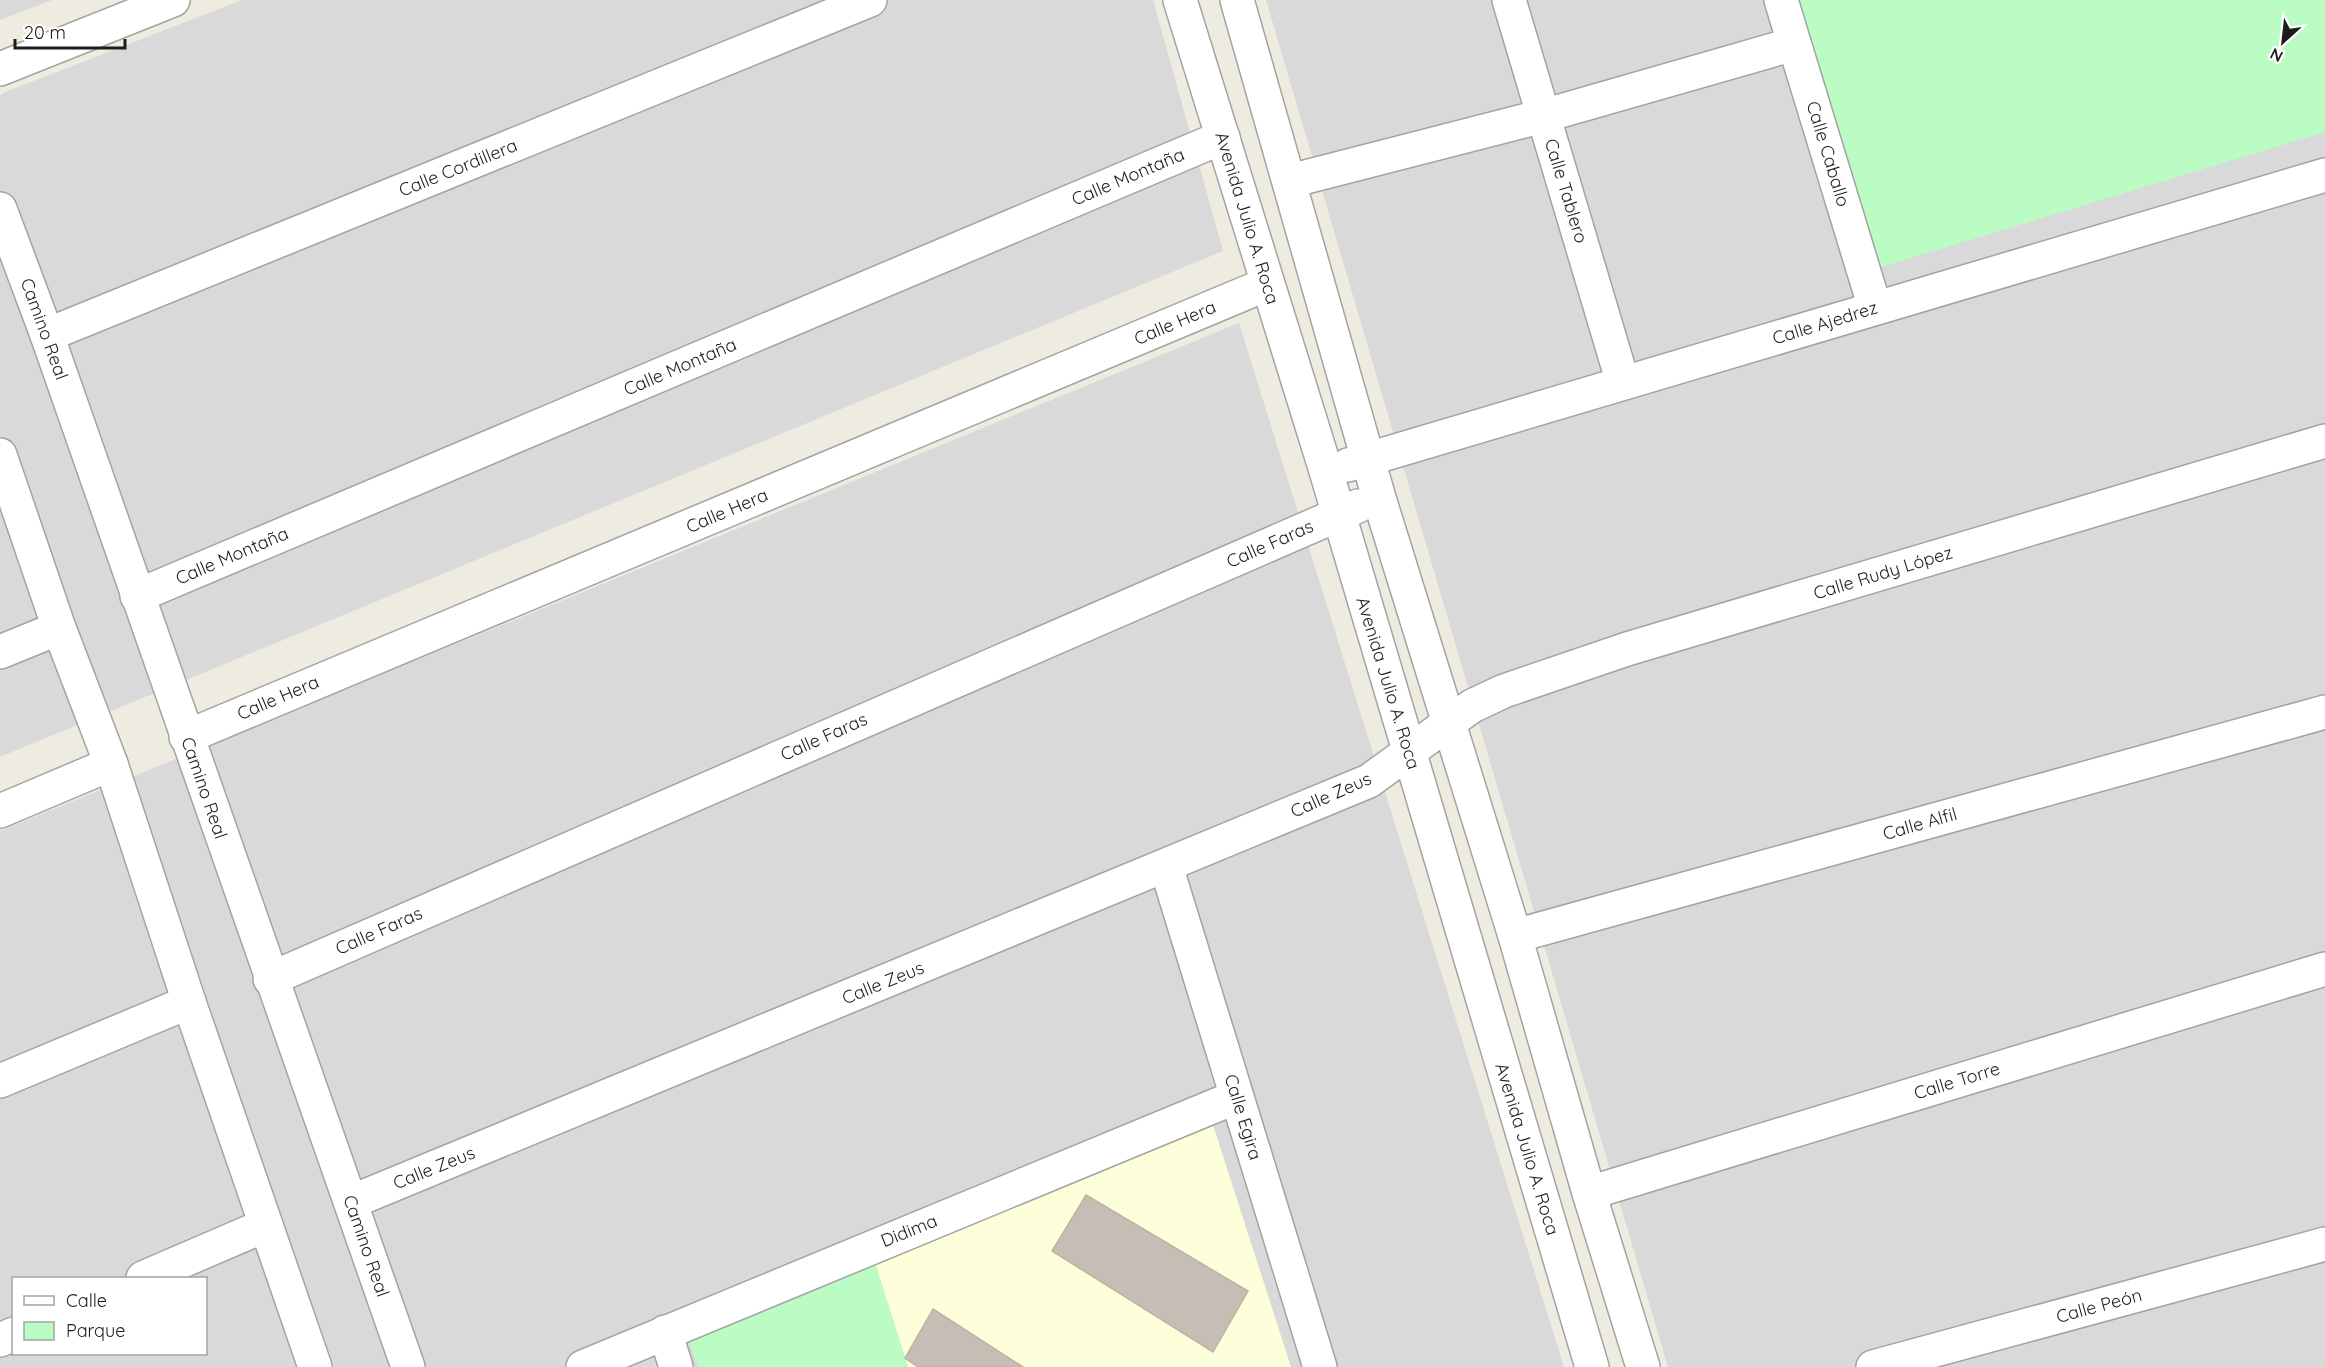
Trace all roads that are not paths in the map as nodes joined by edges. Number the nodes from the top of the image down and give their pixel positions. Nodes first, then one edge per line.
1 (173, 0) edge
2 (870, 0) edge
3 (1180, 0) edge
4 (1237, 0) edge
5 (1509, 0) edge
6 (1781, 0) edge
7 (1794, 44) junction
8 (0, 69) edge
9 (1543, 116) junction
10 (1223, 137) junction
11 (2325, 175) edge
12 (1290, 181) junction
13 (0, 209) edge
14 (1267, 284) junction
15 (1875, 308) junction
16 (47, 335) junction
17 (1623, 383) junction
18 (2325, 441) edge
19 (0, 454) edge
20 (1368, 459) junction
21 (1326, 471) junction
22 (1379, 498) junction
23 (1338, 514) junction
24 (137, 596) junction
25 (59, 628) junction
26 (0, 652) edge
27 (2325, 712) edge
28 (1448, 723) junction
29 (186, 737) junction
30 (1408, 750) junction
31 (111, 764) junction
32 (0, 811) edge
33 (1166, 866) junction
34 (1515, 936) junction
35 (2325, 969) edge
36 (270, 979) junction
37 (189, 1002) junction
38 (0, 1081) edge
39 (1236, 1097) junction
40 (1589, 1193) junction
41 (351, 1202) junction
42 (266, 1225) junction
43 (2325, 1244) edge
44 (144, 1277) edge
45 (665, 1332) junction
46 (315, 1367) edge
47 (408, 1367) edge
48 (583, 1367) edge
49 (676, 1367) edge
50 (1320, 1367) edge
51 (1592, 1367) edge
52 (1643, 1367) edge
53 (1873, 1367) edge

1 - 8 street
2 - 16 street, Calle Cordillera
3 - 10 street, Avenida Julio A. Roca
4 - 12 street
5 - 9 street, Calle Tablero
6 - 7 street, Calle Caballo
7 - 9 street
7 - 15 street, Calle Caballo
9 - 12 street
9 - 17 street, Calle Tablero
10 - 14 street, Avenida Julio A. Roca
10 - 24 street, Calle Montaña
11 - 15 street, Calle Ajedrez
12 - 20 street
13 - 16 street, Camino Real
14 - 21 street, Avenida Julio A. Roca
14 - 29 street, Calle Hera
15 - 17 street, Calle Ajedrez
16 - 24 street, Camino Real
17 - 20 street, Calle Ajedrez
18 - 28 street, Calle Rudy López
19 - 25 street
20 - 21 street, Calle Ajedrez
20 - 22 street
21 - 23 street, Avenida Julio A. Roca
22 - 23 street, Calle Faras
22 - 28 street
23 - 30 street, Avenida Julio A. Roca
23 - 36 street, Calle Faras
24 - 29 street, Camino Real
25 - 26 street
25 - 31 street
27 - 34 street, Calle Alfil
28 - 30 street, Calle Rudy López
28 - 34 street
29 - 36 street, Camino Real
30 - 33 street, Calle Zeus
30 - 51 street, Avenida Julio A. Roca
31 - 32 street
31 - 37 street
33 - 39 street, Calle Egira
33 - 41 street, Calle Zeus
34 - 40 street
35 - 40 street, Calle Torre
36 - 41 street, Camino Real
37 - 38 street
37 - 42 street
39 - 45 street, Didima
39 - 50 street, Calle Egira
40 - 52 street
41 - 47 street, Camino Real
42 - 44 street
42 - 46 street
43 - 53 street, Calle Peón
45 - 48 street, Didima
45 - 49 street

